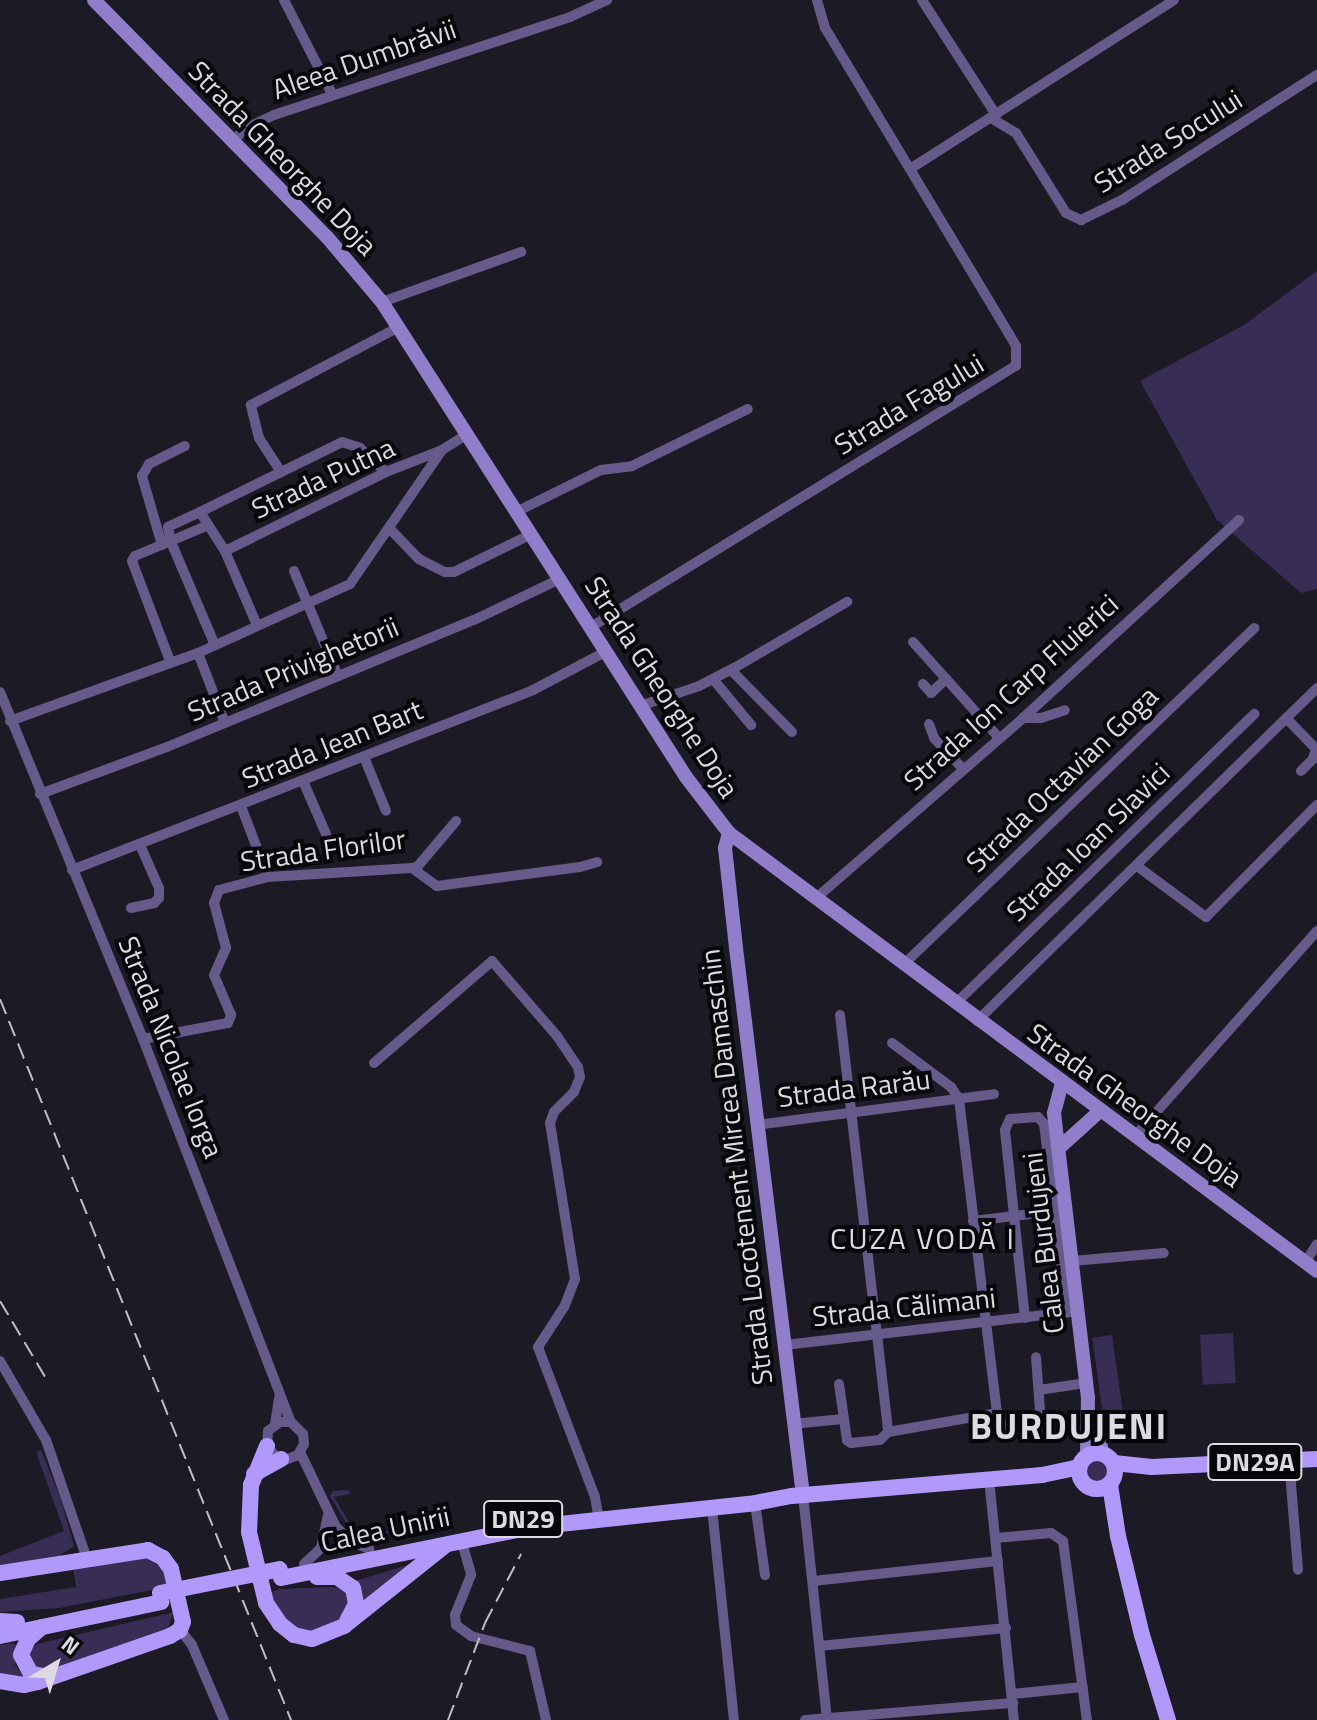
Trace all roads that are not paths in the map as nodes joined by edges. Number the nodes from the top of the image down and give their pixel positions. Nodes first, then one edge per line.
1 (94, 0) edge
2 (284, 0) edge
3 (607, 0) edge
4 (817, 0) edge
5 (922, 0) edge
6 (1174, 0) edge
7 (1317, 75) edge
8 (332, 94) junction
9 (993, 117) junction
10 (232, 142) junction
11 (910, 169) junction
12 (521, 252) dead end
13 (382, 302) junction
14 (399, 327) junction
15 (748, 409) dead end
16 (468, 434) junction
17 (185, 446) dead end
18 (442, 450) junction
19 (281, 472) junction
20 (386, 472) junction
21 (518, 511) junction
22 (200, 512) junction
23 (1239, 520) dead end
24 (206, 526) junction
25 (390, 529) junction
26 (532, 534) junction
27 (166, 543) junction
28 (225, 551) junction
29 (294, 571) dead end
30 (560, 579) junction
31 (847, 602) dead end
32 (308, 604) junction
33 (257, 625) junction
34 (591, 627) junction
35 (1255, 628) dead end
36 (913, 642) dead end
37 (214, 643) junction
38 (605, 652) junction
39 (198, 653) junction
40 (170, 661) junction
41 (731, 670) junction
42 (338, 676) junction
43 (713, 679) junction
44 (946, 679) junction
45 (923, 684) dead end
46 (1317, 688) edge
47 (0, 692) edge
48 (640, 706) junction
49 (1065, 710) dead end
50 (1254, 714) dead end
51 (1023, 718) junction
52 (1286, 718) junction
53 (10, 721) junction
54 (225, 723) junction
55 (929, 724) dead end
56 (751, 725) dead end
57 (792, 732) dead end
58 (999, 738) junction
59 (364, 757) junction
60 (963, 769) junction
61 (1301, 771) dead end
62 (303, 781) junction
63 (40, 794) junction
64 (1317, 805) edge
65 (241, 806) junction
66 (386, 811) dead end
67 (456, 821) dead end
68 (729, 833) junction
69 (326, 834) dead end
70 (140, 845) junction
71 (597, 862) dead end
72 (1137, 866) junction
73 (412, 868) junction
74 (72, 870) junction
75 (268, 877) junction
76 (815, 899) junction
77 (131, 908) dead end
78 (1317, 931) edge
79 (903, 965) junction
80 (955, 1004) junction
81 (840, 1015) dead end
82 (977, 1021) junction
83 (143, 1039) junction
84 (892, 1043) dead end
85 (374, 1063) dead end
86 (1062, 1083) junction
87 (994, 1094) dead end
88 (959, 1099) junction
89 (850, 1111) junction
90 (1100, 1111) junction
91 (756, 1125) junction
92 (1135, 1136) junction
93 (1059, 1148) junction
94 (1055, 1211) junction
95 (1014, 1216) junction
96 (973, 1221) junction
97 (1317, 1244) edge
98 (1164, 1253) dead end
99 (1072, 1261) junction
100 (1311, 1267) edge
101 (1072, 1312) junction
102 (1025, 1318) junction
103 (986, 1323) junction
104 (876, 1335) junction
105 (785, 1345) junction
106 (1036, 1357) dead end
107 (0, 1361) edge
108 (839, 1384) dead end
109 (280, 1387) junction
110 (1039, 1390) junction
111 (1087, 1390) junction
112 (997, 1413) junction
113 (843, 1419) junction
114 (291, 1422) junction
115 (275, 1424) junction
116 (793, 1424) junction
117 (888, 1432) junction
118 (267, 1446) junction
119 (300, 1452) junction
120 (285, 1459) junction
121 (1317, 1459) edge
122 (1289, 1460) junction
123 (1098, 1471) junction
124 (254, 1474) junction
125 (311, 1479) junction
126 (989, 1479) junction
127 (803, 1495) junction
128 (785, 1496) junction
129 (755, 1503) junction
130 (712, 1508) junction
131 (598, 1514) junction
132 (328, 1516) junction
133 (996, 1538) junction
134 (455, 1540) junction
135 (369, 1549) junction
136 (87, 1559) junction
137 (998, 1561) junction
138 (304, 1568) junction
139 (1298, 1570) dead end
140 (0, 1573) edge
141 (765, 1575) dead end
142 (813, 1581) junction
143 (160, 1598) junction
144 (6, 1623) edge
145 (43, 1626) junction
146 (344, 1626) junction
147 (1006, 1628) junction
148 (180, 1630) junction
149 (0, 1636) edge
150 (819, 1646) junction
151 (49, 1677) junction
152 (0, 1681) edge
153 (1083, 1687) junction
154 (1012, 1698) junction
155 (827, 1719) edge
156 (224, 1720) edge
157 (546, 1720) edge
158 (734, 1720) edge
159 (805, 1720) edge
160 (1014, 1720) edge
161 (1087, 1720) edge
162 (1168, 1720) edge

1 - 10 main road, Strada Gheorghe Doja
2 - 8 street
3 - 8 street, Aleea Dumbrăvii
4 - 11 street, Strada Fagului
5 - 9 street
6 - 9 street
7 - 9 street, Strada Socului
8 - 10 street, Aleea Dumbrăvii
9 - 11 street
10 - 13 main road, Strada Gheorghe Doja
11 - 34 street, Strada Fagului
12 - 13 street
13 - 14 main road, Strada Gheorghe Doja
14 - 16 main road, Strada Gheorghe Doja
14 - 19 street
15 - 21 street
16 - 18 street, Strada Putna
16 - 21 main road, Strada Gheorghe Doja
17 - 27 street
18 - 20 street, Strada Putna
18 - 25 street, Strada Putna
19 - 20 street
19 - 22 street
20 - 28 street, Strada Putna
21 - 26 main road, Strada Gheorghe Doja
22 - 24 street
22 - 27 street
23 - 51 street, Strada Ion Carp Fluierici
24 - 27 street
24 - 28 street
25 - 26 street
25 - 32 street, Strada Putna
26 - 30 main road, Strada Gheorghe Doja
27 - 37 street
27 - 40 street
28 - 33 street
29 - 32 street
30 - 34 main road, Strada Gheorghe Doja
30 - 42 street, Strada Privighetorii
31 - 41 street
32 - 33 street, Strada Putna
32 - 42 street
33 - 37 street, Strada Putna
34 - 38 main road, Strada Gheorghe Doja
35 - 79 street, Strada Octavian Goga
36 - 44 street
37 - 39 street, Strada Putna
38 - 48 main road, Strada Gheorghe Doja
38 - 59 street, Strada Jean Bart
39 - 40 street, Strada Putna
39 - 54 street
40 - 53 street, Strada Putna
41 - 43 street
41 - 57 street
42 - 54 street, Strada Privighetorii
43 - 48 street
43 - 56 street
44 - 45 street
44 - 58 street
46 - 52 street
47 - 53 street, Strada Nicolae Iorga
48 - 68 main road, Strada Gheorghe Doja
49 - 51 street
50 - 80 street, Strada Ioan Slavici
51 - 58 street, Strada Ion Carp Fluierici
52 - 61 street
52 - 72 street
53 - 63 street, Strada Nicolae Iorga
54 - 63 street, Strada Privighetorii
55 - 60 street
58 - 60 street, Strada Ion Carp Fluierici
59 - 62 street, Strada Jean Bart
59 - 66 street
60 - 76 street, Strada Ion Carp Fluierici
62 - 65 street, Strada Jean Bart
62 - 69 street
63 - 74 street, Strada Nicolae Iorga
64 - 72 street
65 - 70 street, Strada Jean Bart
65 - 75 street
67 - 73 street, Strada Florilor
68 - 76 main road, Strada Gheorghe Doja
68 - 91 main road, Strada Locotenent Mircea Damaschin
70 - 74 street, Strada Jean Bart
70 - 77 street
71 - 73 street
72 - 82 street
73 - 75 street, Strada Florilor
74 - 83 street, Strada Nicolae Iorga
75 - 83 street, Strada Florilor
76 - 79 main road, Strada Gheorghe Doja
78 - 92 street
79 - 80 main road, Strada Gheorghe Doja
80 - 82 main road, Strada Gheorghe Doja
81 - 89 street
82 - 86 main road, Strada Gheorghe Doja
83 - 109 street, Strada Nicolae Iorga
84 - 88 street, Strada Rarău
85 - 131 street
86 - 90 main road, Strada Gheorghe Doja
86 - 93 main road, Calea Burdujeni
87 - 88 street, Strada Rarău
88 - 89 street, Strada Rarău
88 - 96 street
89 - 91 street, Strada Rarău
89 - 104 street
90 - 92 main road, Strada Gheorghe Doja
90 - 93 main road
91 - 105 main road, Strada Locotenent Mircea Damaschin
92 - 100 main road, Strada Gheorghe Doja
93 - 99 main road, Calea Burdujeni
94 - 95 street
94 - 95 street
94 - 101 street
95 - 96 street
95 - 102 street
96 - 103 street
97 - 100 street
98 - 99 street
99 - 101 main road, Calea Burdujeni
101 - 102 street, Strada Călimani
101 - 111 main road, Calea Burdujeni
102 - 103 street, Strada Călimani
103 - 104 street, Strada Călimani
103 - 112 street
104 - 105 street, Strada Călimani
104 - 117 street
105 - 116 main road, Strada Locotenent Mircea Damaschin
106 - 110 street
107 - 136 street
108 - 113 street
109 - 114 street, Strada Nicolae Iorga
109 - 115 street
110 - 111 street
110 - 112 street
111 - 123 main road, Calea Burdujeni
112 - 117 street
113 - 116 street
113 - 117 street
114 - 115 street
114 - 119 street, Strada Nicolae Iorga
115 - 118 street
116 - 127 main road, Strada Locotenent Mircea Damaschin
118 - 120 street
118 - 124 main road
119 - 120 street
119 - 125 street, Strada Nicolae Iorga
120 - 124 main road
120 - 125 street
121 - 122 main road, Calea Unirii / DN29A
122 - 123 main road, Calea Unirii / DN29A
122 - 139 street
123 - 126 main road, Calea Unirii / DN29
123 - 162 main road, Calea Burdujeni
124 - 146 main road
125 - 132 street, Strada Nicolae Iorga
126 - 127 main road, Calea Unirii / DN29
126 - 133 street
127 - 128 main road, Calea Unirii / DN29
127 - 142 street
128 - 129 main road, Calea Unirii / DN29
128 - 131 main road, Calea Unirii / DN29
129 - 130 main road, Calea Unirii / DN29
129 - 141 street
130 - 131 main road, Calea Unirii / DN29
130 - 158 street
131 - 134 main road, Calea Unirii / DN29
131 - 135 main road, Calea Unirii / DN29
132 - 135 street, Strada Nicolae Iorga
132 - 138 street
133 - 137 street
133 - 153 street
134 - 138 main road, Calea Unirii / DN29
134 - 146 main road
134 - 157 street
135 - 138 main road, Calea Unirii / DN29
136 - 140 main road
136 - 148 main road
137 - 142 street
137 - 147 street
138 - 143 main road, Calea Unirii / DN29, bridge
138 - 146 main road
142 - 150 street
143 - 144 main road, Calea Unirii / DN29
143 - 145 main road, Calea Unirii / DN29
145 - 149 main road, Calea Unirii / DN29
145 - 151 main road
147 - 150 street
147 - 154 street
148 - 151 main road
148 - 156 street
150 - 155 street
151 - 152 main road
153 - 154 street
153 - 161 street
154 - 155 street
154 - 160 street
155 - 159 street

